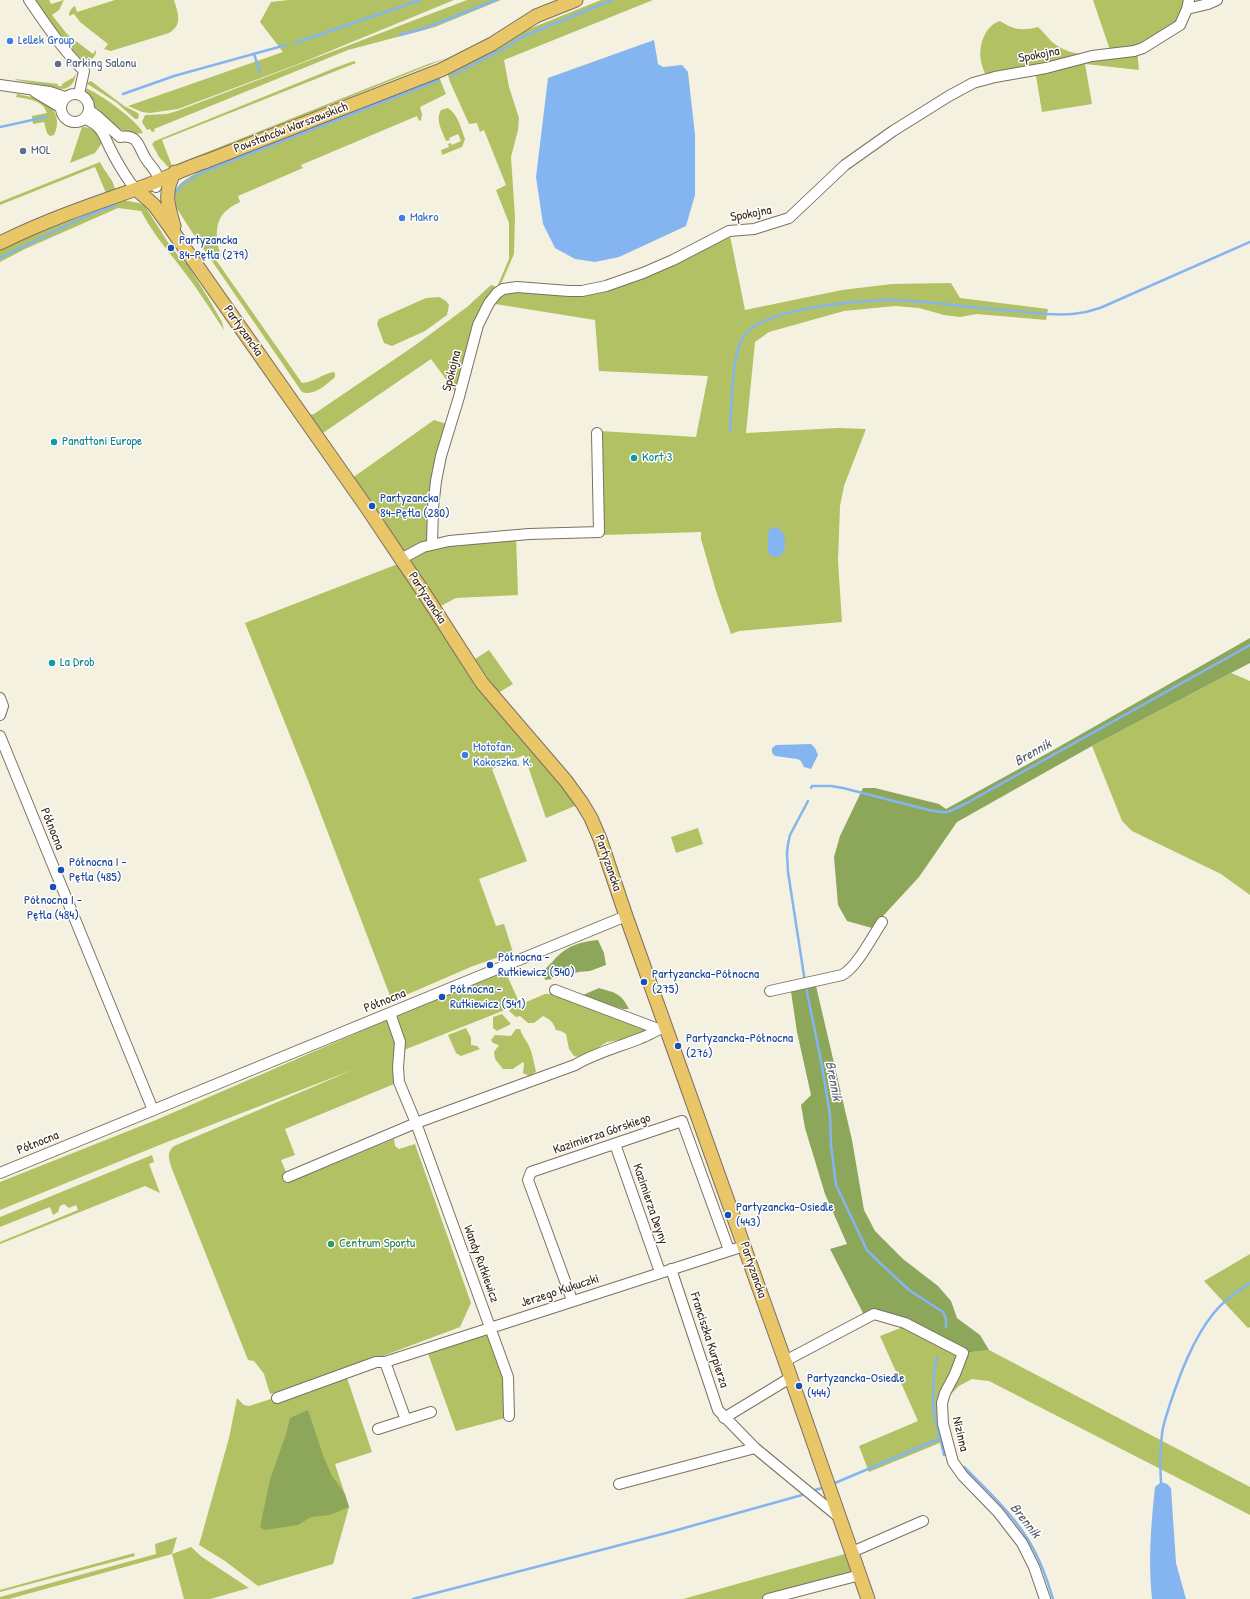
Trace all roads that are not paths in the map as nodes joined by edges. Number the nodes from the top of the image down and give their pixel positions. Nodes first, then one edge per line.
1 (29, 0) edge
2 (576, 0) edge
3 (1217, 0) edge
4 (1188, 4) edge
5 (0, 85) edge
6 (30, 89) junction
7 (79, 94) junction
8 (64, 97) junction
9 (60, 107) junction
10 (87, 114) junction
11 (175, 172) junction
12 (156, 185) junction
13 (136, 189) junction
14 (167, 222) junction
15 (179, 239) junction
16 (0, 243) edge
17 (597, 433) dead end
18 (432, 544) junction
19 (401, 559) junction
20 (0, 698) edge
21 (0, 714) edge
22 (0, 736) edge
23 (626, 916) junction
24 (882, 922) dead end
25 (555, 990) dead end
26 (770, 991) dead end
27 (390, 1013) junction
28 (662, 1028) junction
29 (153, 1110) junction
30 (416, 1123) junction
31 (615, 1144) junction
32 (0, 1173) edge
33 (288, 1177) dead end
34 (744, 1246) junction
35 (729, 1250) junction
36 (671, 1269) junction
37 (660, 1272) junction
38 (572, 1300) junction
39 (490, 1327) junction
40 (785, 1361) junction
41 (384, 1362) junction
42 (790, 1378) junction
43 (277, 1398) dead end
44 (431, 1412) dead end
45 (509, 1416) dead end
46 (724, 1418) junction
47 (406, 1420) junction
48 (378, 1429) dead end
49 (755, 1448) junction
50 (619, 1484) dead end
51 (840, 1518) junction
52 (923, 1521) dead end
53 (852, 1552) junction
54 (860, 1575) junction
55 (768, 1599) edge
56 (868, 1599) edge
57 (1045, 1599) edge

1 - 7 street
2 - 11 main road, Powstańców Warszawskich
3 - 4 street
4 - 18 street, Spokojna
5 - 6 street
6 - 8 street
6 - 9 street
7 - 8 street
7 - 10 street
8 - 9 street
9 - 10 street
10 - 12 street
10 - 13 street
11 - 12 main road, Powstańców Warszawskich
11 - 15 main road
12 - 13 main road, Powstańców Warszawskich
12 - 14 main road, Partyzancka
13 - 14 main road, Partyzancka
13 - 16 main road, Powstańców Warszawskich
14 - 15 main road, Partyzancka
15 - 19 main road, Partyzancka
17 - 18 street
18 - 19 street
19 - 23 main road, Partyzancka
20 - 21 street
22 - 29 street, Północna
23 - 27 street, Północna
23 - 28 main road, Partyzancka
24 - 26 street
25 - 28 street
27 - 29 street, Północna
27 - 30 street, Wandy Rutkiewicz
28 - 30 street
28 - 34 main road, Partyzancka
29 - 32 street, Północna
30 - 33 street
30 - 39 street, Wandy Rutkiewicz
31 - 35 street, Kazimierza Górskiego
31 - 37 street, Kazimierza Deyny
31 - 38 street, Kazimierza Górskiego
34 - 35 street, Jerzego Kukuczki
34 - 40 main road, Partyzancka
35 - 36 street, Jerzego Kukuczki
36 - 37 street, Jerzego Kukuczki
36 - 46 street, Franciszka Kurpierza
37 - 38 street, Jerzego Kukuczki
38 - 39 street, Jerzego Kukuczki
39 - 41 street, Jerzego Kukuczki
39 - 45 street, Wandy Rutkiewicz
40 - 42 main road, Partyzancka
40 - 57 street, Nizinna
41 - 43 street, Jerzego Kukuczki
41 - 47 street
42 - 46 street
42 - 51 main road, Partyzancka
44 - 47 street
46 - 49 street, Franciszka Kurpierza
47 - 48 street
49 - 50 street
49 - 51 street, Franciszka Kurpierza
51 - 53 main road, Partyzancka
52 - 53 street
53 - 54 main road, Partyzancka
54 - 55 street
54 - 56 main road, Partyzancka

